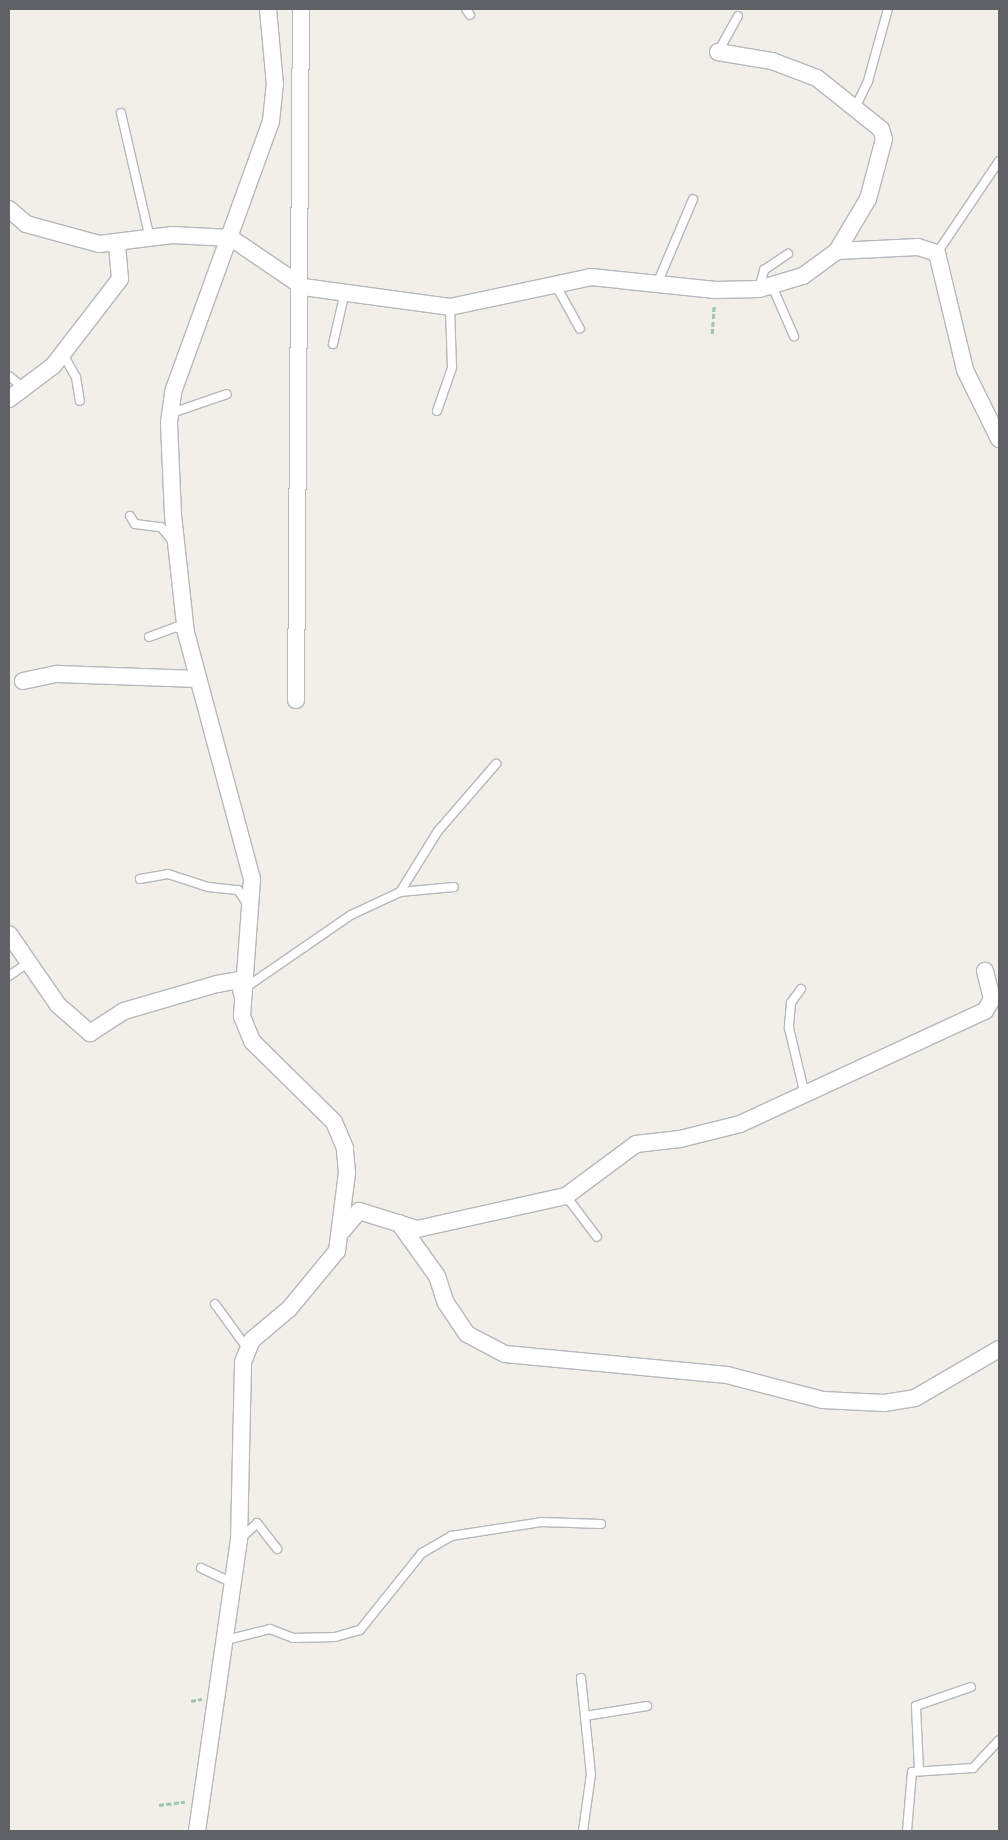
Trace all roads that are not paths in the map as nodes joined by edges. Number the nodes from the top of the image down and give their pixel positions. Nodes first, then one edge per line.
1 (268, 9) edge
2 (301, 9) edge
3 (888, 9) edge
4 (738, 16) dead end
5 (718, 52) joint
6 (856, 106) junction
7 (121, 113) dead end
8 (999, 161) edge
9 (693, 199) dead end
10 (9, 211) edge
11 (231, 238) junction
12 (150, 239) junction
13 (117, 245) junction
14 (837, 251) junction
15 (929, 251) junction
16 (788, 254) dead end
17 (554, 283) junction
18 (657, 284) junction
19 (302, 287) junction
20 (765, 287) junction
21 (344, 296) junction
22 (450, 307) junction
23 (580, 329) dead end
24 (794, 336) dead end
25 (333, 344) dead end
26 (63, 354) junction
27 (9, 376) edge
28 (25, 389) junction
29 (227, 394) dead end
30 (9, 399) edge
31 (80, 401) dead end
32 (437, 411) dead end
33 (169, 414) junction
34 (999, 439) edge
35 (130, 516) dead end
36 (175, 546) junction
37 (186, 633) junction
38 (150, 638) dead end
39 (198, 679) junction
40 (23, 681) dead end
41 (296, 700) dead end
42 (496, 764) dead end
43 (140, 879) dead end
44 (454, 888) dead end
45 (400, 892) junction
46 (251, 909) junction
47 (9, 934) edge
48 (26, 964) junction
49 (986, 972) dead end
50 (9, 976) edge
51 (801, 989) dead end
52 (243, 993) junction
53 (804, 1091) junction
54 (566, 1196) junction
55 (399, 1223) junction
56 (343, 1230) junction
57 (597, 1237) dead end
58 (215, 1304) dead end
59 (247, 1348) junction
60 (999, 1349) edge
61 (601, 1524) dead end
62 (239, 1541) junction
63 (277, 1549) dead end
64 (201, 1568) dead end
65 (233, 1583) junction
66 (226, 1640) junction
67 (581, 1678) dead end
68 (971, 1687) dead end
69 (647, 1706) dead end
70 (585, 1716) junction
71 (999, 1740) edge
72 (919, 1770) junction
73 (197, 1831) edge
74 (583, 1831) edge
75 (907, 1831) edge

1 - 11 street
2 - 19 street
3 - 6 lane
4 - 5 lane
5 - 6 street
6 - 14 street
7 - 12 lane
8 - 15 lane
9 - 18 lane
10 - 13 street
11 - 12 street
11 - 19 street
11 - 33 street
12 - 13 street
13 - 26 street
14 - 15 street
14 - 20 street
15 - 34 street
16 - 20 lane
17 - 18 street
17 - 22 street
17 - 23 lane
18 - 20 street
19 - 21 street
19 - 41 street
20 - 24 lane
21 - 22 street
21 - 25 lane
22 - 32 lane
26 - 28 street
26 - 31 lane
27 - 28 lane
28 - 30 street
29 - 33 lane
33 - 36 street
35 - 36 lane
36 - 37 street
37 - 38 lane
37 - 39 street
39 - 40 street
39 - 46 street
42 - 45 lane
43 - 46 lane
44 - 45 lane
45 - 52 lane
46 - 52 street
47 - 48 street
48 - 50 lane
48 - 52 street
49 - 53 street
51 - 53 lane
52 - 56 street
53 - 54 street
54 - 55 street
54 - 57 lane
55 - 56 street
55 - 60 street
56 - 59 street
58 - 59 lane
59 - 62 street
61 - 66 lane
62 - 63 lane
62 - 65 street
64 - 65 lane
65 - 66 street
66 - 73 street
67 - 70 lane
68 - 72 lane
69 - 70 lane
70 - 74 lane
71 - 72 lane
72 - 75 lane

